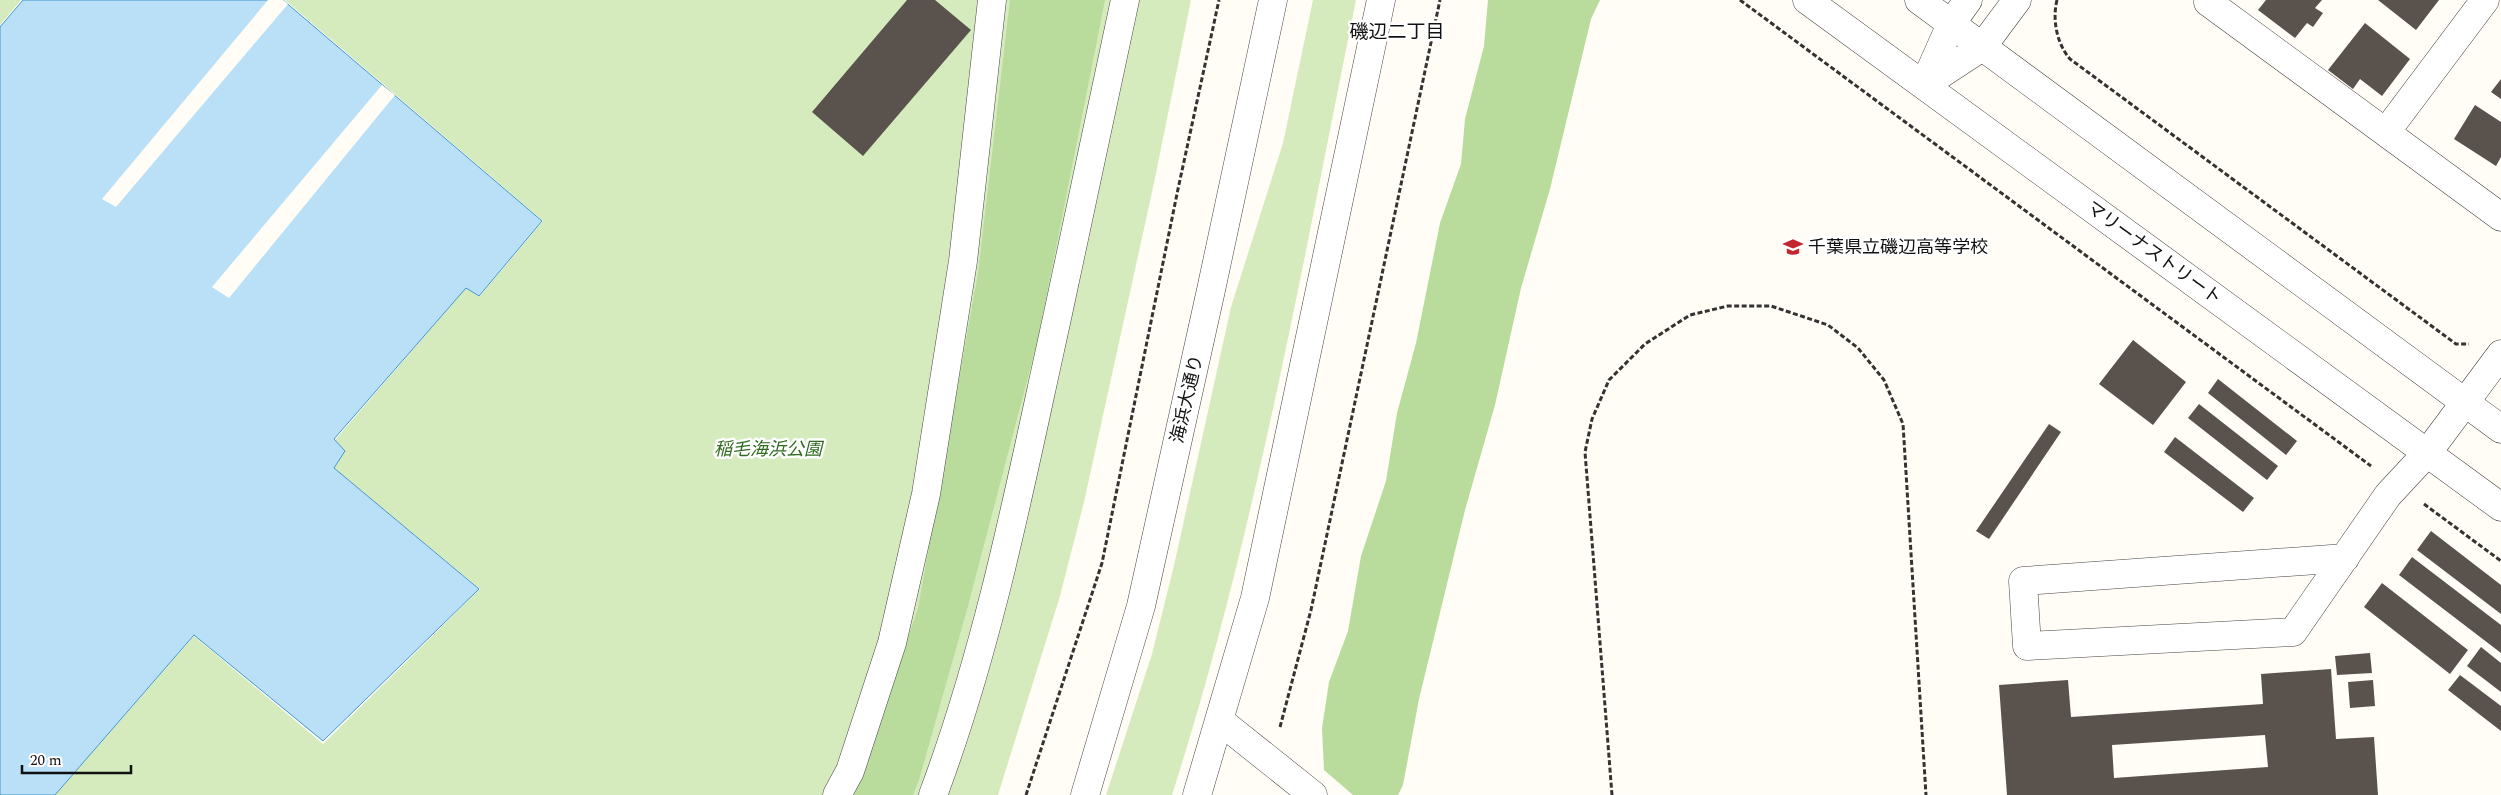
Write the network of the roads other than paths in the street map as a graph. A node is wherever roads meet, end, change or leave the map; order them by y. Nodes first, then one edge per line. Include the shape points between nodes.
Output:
1 (992, 0) edge
2 (1125, 0) edge
3 (1273, 0) edge
4 (1381, 0) edge
5 (1807, 0) edge
6 (1919, 0) edge
7 (1968, 0) edge
8 (2017, 0) edge
9 (2209, 0) edge
10 (2485, 0) edge
11 (1951, 24) junction
12 (1982, 47) junction
13 (1924, 85) junction
14 (2386, 132) junction
15 (2501, 217) edge
16 (2501, 354) edge
17 (2465, 402) junction
18 (2501, 429) edge
19 (2428, 452) junction
20 (2501, 507) edge
21 (2345, 558) junction
22 (1219, 720) junction
23 (837, 795) edge
24 (933, 795) edge
25 (1085, 795) edge
26 (1197, 795) edge
27 (1314, 795) edge

1 - 23 street via 963,261 926,494 892,642 850,771
2 - 24 street via 1003,565
3 - 25 street, 海浜大通り via 1141,606
4 - 22 street via 1255,598
5 - 13 street, マリーナストリート
6 - 11 street
7 - 11 street
8 - 12 street
9 - 14 street
10 - 14 street
11 - 12 street
11 - 13 street
12 - 13 street
12 - 17 street
13 - 19 street, マリーナストリート
14 - 15 street
16 - 17 street
17 - 18 street
17 - 19 street
19 - 20 street, マリーナストリート
19 - 21 street via 2388,495
21 - 21 street via 2293,632 2027,646 2024,581
22 - 26 street
22 - 27 street

